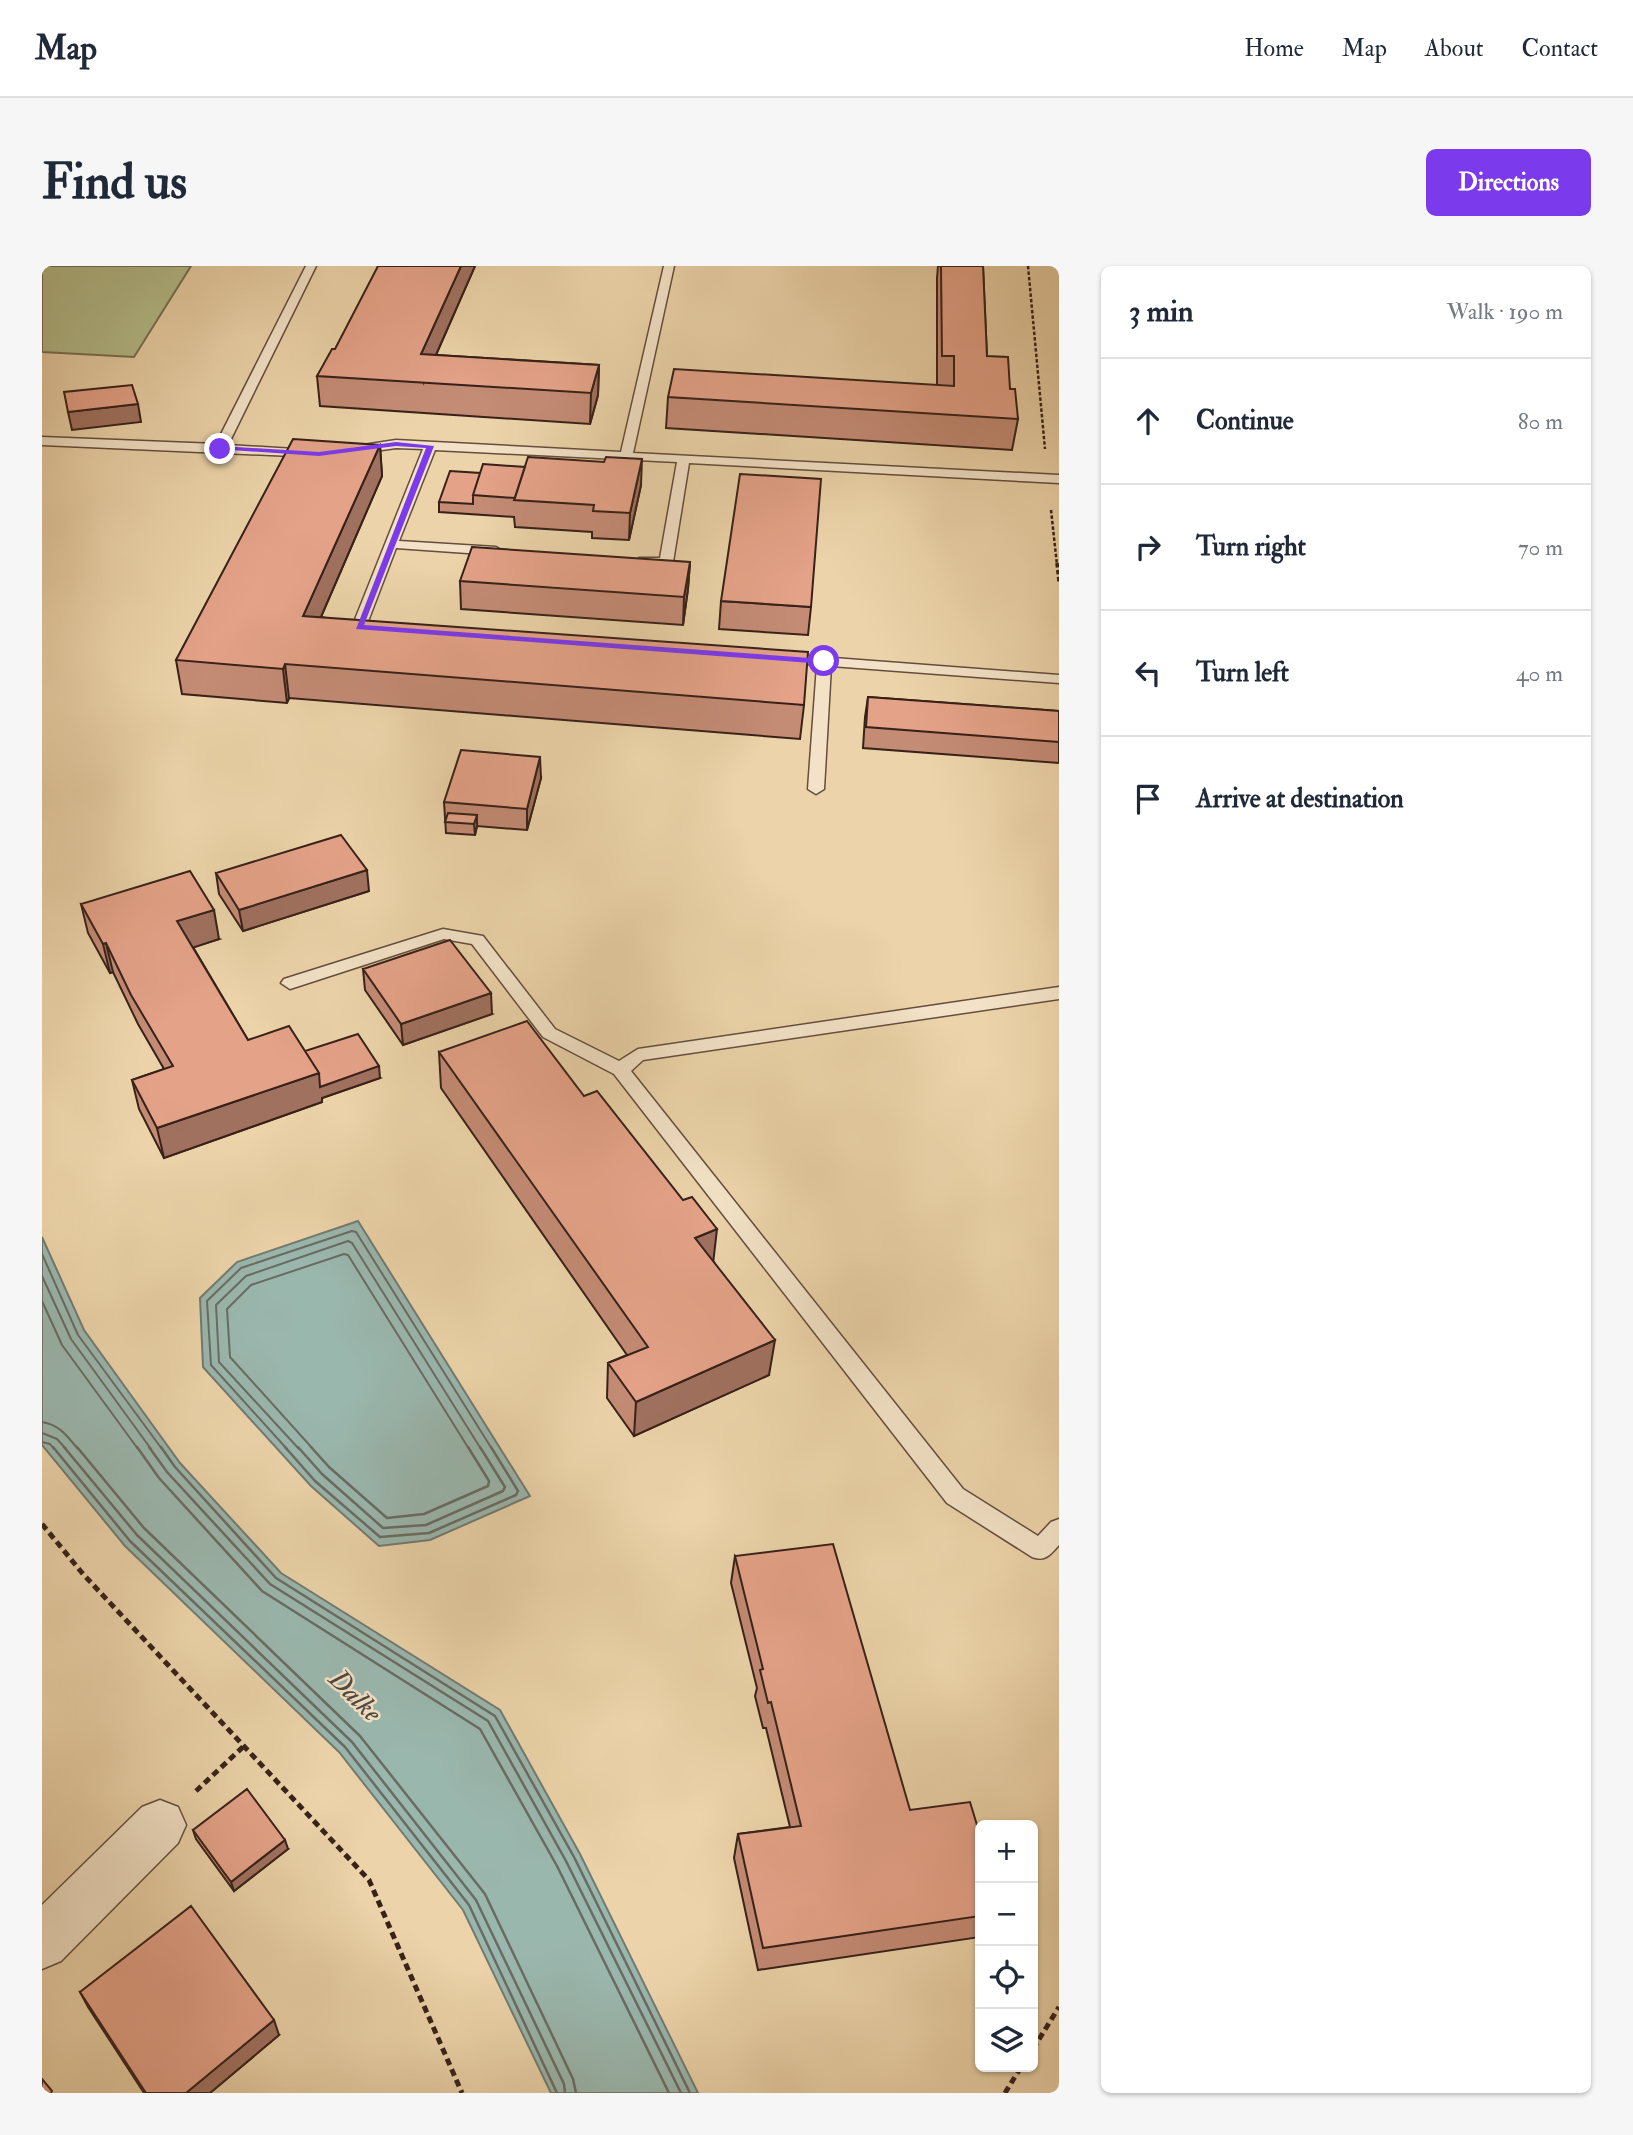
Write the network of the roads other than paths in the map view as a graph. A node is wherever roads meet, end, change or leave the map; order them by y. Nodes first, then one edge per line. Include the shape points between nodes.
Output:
1 (311, 266) edge
2 (669, 266) edge
3 (42, 441) edge
4 (430, 446) junction
5 (220, 449) junction
6 (345, 451) edge
7 (319, 454) edge
8 (626, 456) junction
9 (684, 459) junction
10 (1054, 479) edge
11 (392, 544) junction
12 (515, 552) edge
13 (625, 559) edge
14 (387, 629) edge
15 (769, 657) edge
16 (824, 661) junction
17 (1059, 679) edge
18 (816, 789) dead end
19 (290, 983) dead end
20 (1059, 993) edge
21 (620, 1070) junction
22 (1059, 1529) edge
23 (160, 1825) road end
24 (42, 1941) edge

1 - 5 lane
2 - 8 lane
3 - 5 lane
4 - 6 lane via 396,444
4 - 8 lane
4 - 11 lane
5 - 7 lane
8 - 9 lane
9 - 10 lane
9 - 13 lane via 666,562
11 - 12 lane
11 - 14 lane via 359,627
15 - 16 lane
16 - 17 lane
16 - 18 lane
19 - 21 lane via 443,934 477,940 549,1033
20 - 21 lane via 638,1055
21 - 22 lane via 955,1496 1040,1550
23 - 24 street

